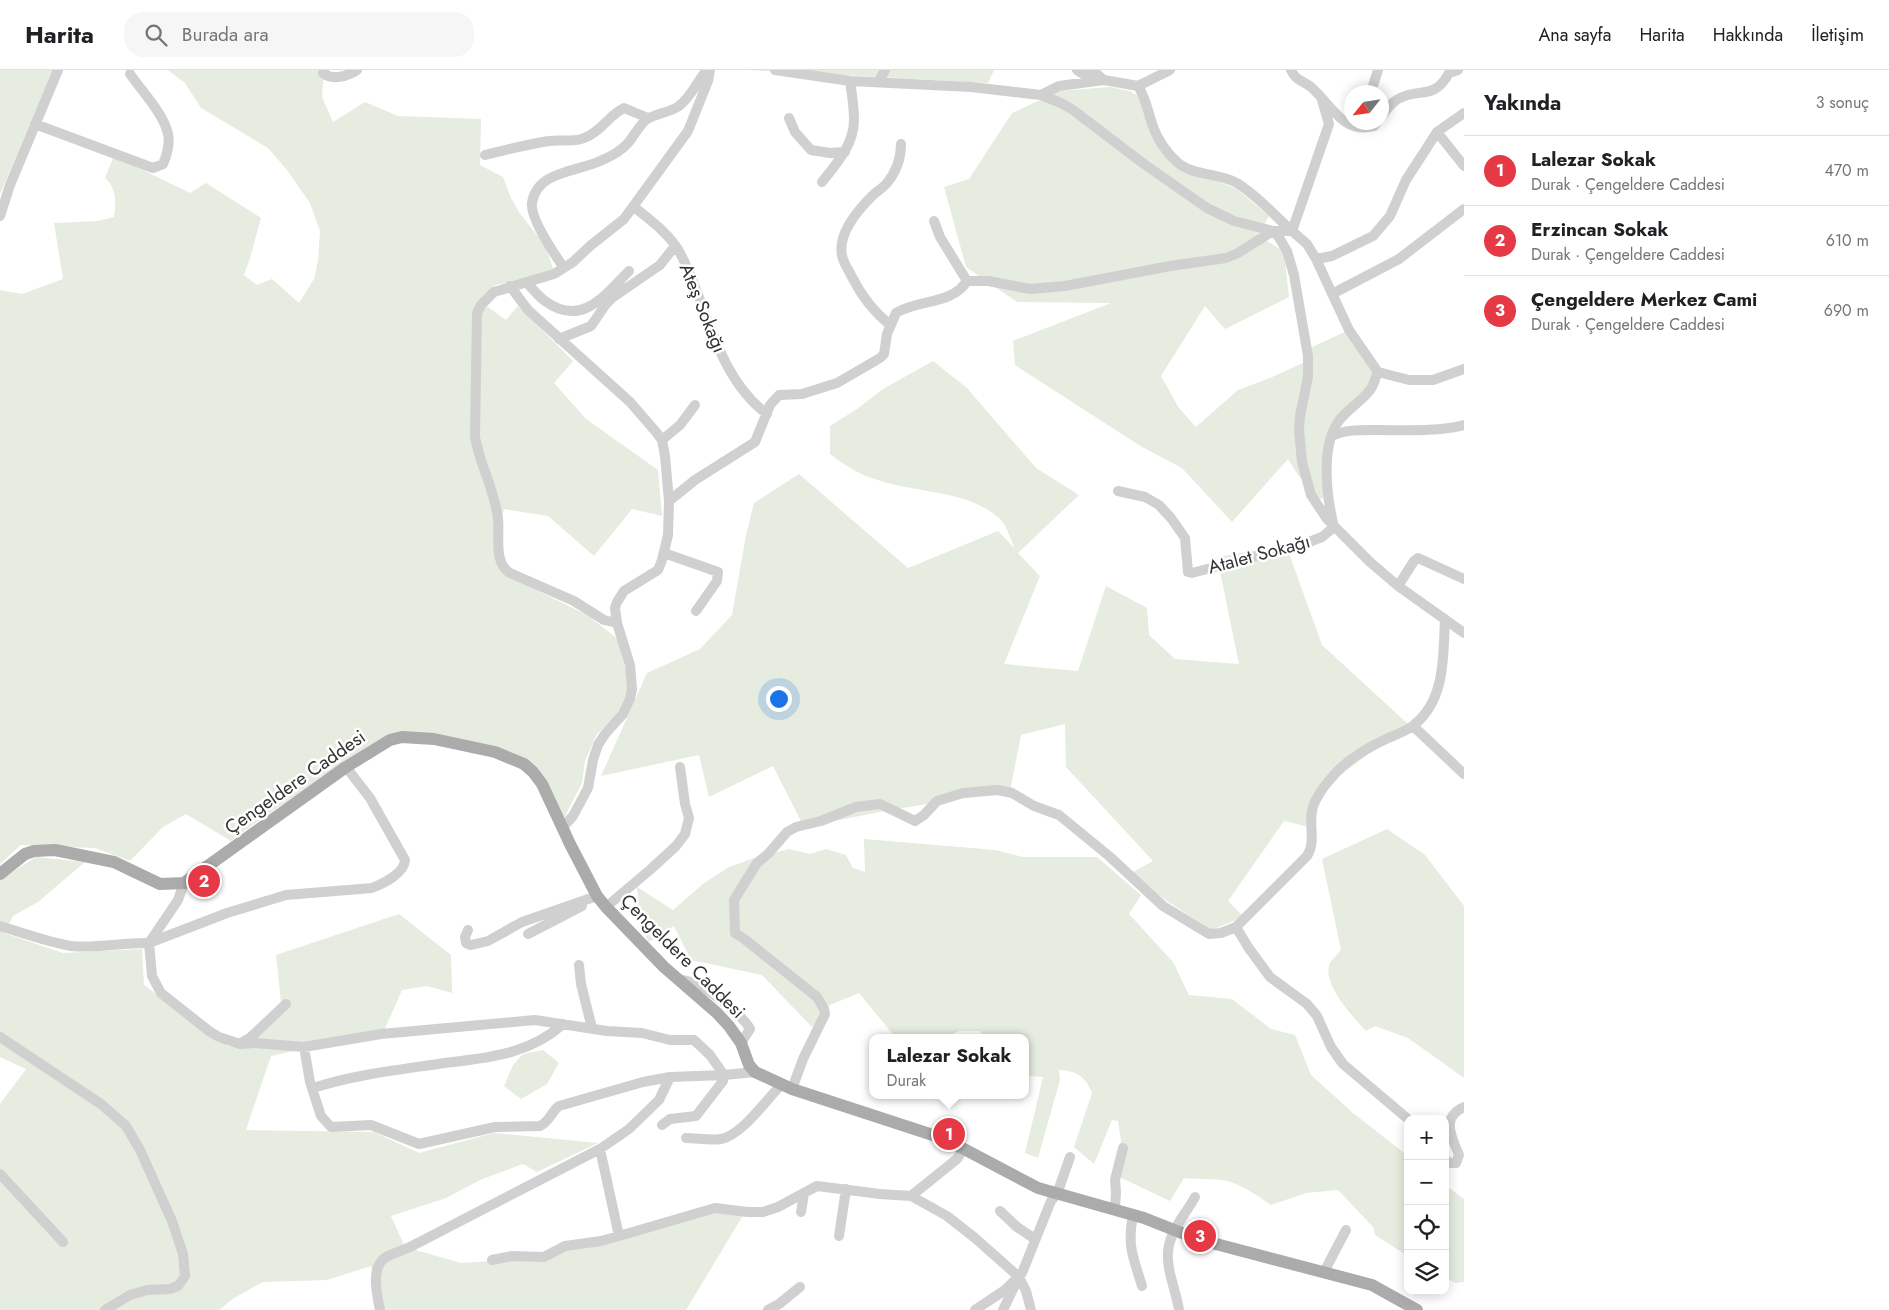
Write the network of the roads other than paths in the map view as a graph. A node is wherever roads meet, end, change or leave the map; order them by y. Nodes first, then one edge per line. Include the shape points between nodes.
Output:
1 (58, 70) edge
2 (324, 70) edge
3 (357, 70) edge
4 (709, 70) edge
5 (775, 70) edge
6 (885, 70) edge
7 (1077, 70) edge
8 (1092, 70) edge
9 (1170, 70) edge
10 (1291, 70) edge
11 (1378, 70) edge
12 (1459, 70) edge
13 (1464, 71) edge
14 (130, 74) dead end
15 (850, 80) junction
16 (878, 81) junction
17 (1099, 81) junction
18 (1373, 85) edge
19 (1138, 86) junction
20 (1041, 95) junction
21 (1322, 100) junction
22 (1389, 108) edge
23 (1464, 112) edge
24 (648, 118) junction
25 (789, 118) dead end
26 (1344, 121) edge
27 (35, 124) junction
28 (1437, 132) junction
29 (901, 144) dead end
30 (845, 152) junction
31 (485, 155) dead end
32 (1464, 166) edge
33 (822, 182) dead end
34 (634, 207) junction
35 (1464, 209) edge
36 (0, 216) edge
37 (934, 221) dead end
38 (1274, 231) junction
39 (1292, 231) junction
40 (675, 246) junction
41 (1316, 259) junction
42 (564, 268) junction
43 (629, 271) dead end
44 (967, 281) junction
45 (526, 282) junction
46 (510, 286) junction
47 (1332, 294) junction
48 (890, 325) junction
49 (559, 339) junction
50 (1464, 369) edge
51 (1378, 372) junction
52 (695, 405) dead end
53 (767, 414) junction
54 (1464, 425) edge
55 (1332, 436) junction
56 (662, 440) junction
57 (1118, 491) dead end
58 (669, 501) junction
59 (1334, 527) junction
60 (664, 553) junction
61 (1464, 579) edge
62 (1398, 586) junction
63 (696, 611) dead end
64 (1445, 619) junction
65 (617, 623) junction
66 (1464, 633) edge
67 (1413, 726) junction
68 (346, 767) junction
69 (680, 767) dead end
70 (1464, 774) edge
71 (562, 828) junction
72 (0, 874) edge
73 (184, 883) junction
74 (598, 896) junction
75 (606, 907) junction
76 (0, 926) edge
77 (1236, 927) junction
78 (468, 930) dead end
79 (528, 934) dead end
80 (149, 943) junction
81 (579, 966) dead end
82 (286, 1004) dead end
83 (564, 1024) junction
84 (592, 1028) junction
85 (0, 1037) edge
86 (240, 1044) junction
87 (304, 1047) junction
88 (755, 1072) junction
89 (724, 1075) junction
90 (670, 1078) junction
91 (786, 1087) junction
92 (313, 1088) junction
93 (1464, 1107) edge
94 (1404, 1116) edge
95 (662, 1125) dead end
96 (686, 1138) dead end
97 (964, 1148) junction
98 (1123, 1148) dead end
99 (600, 1149) junction
100 (1070, 1158) dead end
101 (1446, 1160) edge
102 (1460, 1166) edge
103 (0, 1174) edge
104 (846, 1189) junction
105 (804, 1194) junction
106 (1057, 1194) junction
107 (911, 1196) junction
108 (1195, 1197) dead end
109 (1115, 1209) junction
110 (801, 1212) dead end
111 (1000, 1212) dead end
112 (1133, 1214) junction
113 (1175, 1230) junction
114 (1346, 1230) dead end
115 (619, 1236) junction
116 (839, 1236) dead end
117 (1035, 1240) junction
118 (64, 1242) dead end
119 (492, 1260) dead end
120 (1324, 1272) junction
121 (1019, 1278) junction
122 (1142, 1286) dead end
123 (800, 1288) dead end
124 (105, 1310) edge
125 (380, 1310) edge
126 (768, 1310) edge
127 (975, 1310) edge
128 (1003, 1310) edge
129 (1031, 1310) edge
130 (1179, 1310) edge
131 (1416, 1310) edge

1 - 27 street
2 - 3 street via 327,77
4 - 24 street via 680,106
4 - 34 street via 708,81 688,131
5 - 15 street
6 - 16 street
7 - 17 street
8 - 17 street
9 - 19 street
10 - 21 street via 1294,77
11 - 18 street
12 - 13 street
12 - 22 street via 1449,73 1437,88 1408,94 1396,99
14 - 27 street via 156,110 169,135 163,164 153,168
15 - 16 street
15 - 30 street via 854,122
16 - 20 street
17 - 19 street
17 - 20 street via 1059,86
19 - 39 street via 1145,97 1154,130 1177,162 1194,171 1236,183 1268,207
20 - 38 street via 1073,110 1206,208 1234,221
21 - 26 street
21 - 39 street via 1329,124
23 - 28 street
24 - 31 street via 624,108 592,135 582,139 551,140
24 - 42 street via 627,145 613,155 552,177 537,188 532,202 533,212
25 - 30 street via 795,132 810,150
27 - 36 street
28 - 32 street
28 - 41 street via 1406,180 1390,216 1373,236 1332,256
29 - 48 street via 901,157 887,183 857,213 843,240 842,258 858,289
30 - 33 street
34 - 40 street, Ateş Sokağı
34 - 42 street
35 - 47 street via 1406,255
37 - 44 street
38 - 39 street
38 - 44 street via 1226,258 1065,286 1030,289 988,281
38 - 59 street via 1284,244 1292,268 1308,356 1308,377 1299,430 1304,475 1317,506
39 - 41 street via 1307,244
40 - 49 street via 660,265 612,298 592,326
40 - 53 street, Ateş Sokağı via 724,360 752,401
41 - 47 street
42 - 45 street
43 - 45 street via 596,304 574,311 562,310 544,301
44 - 48 street via 957,292 943,299 928,300 896,313
45 - 46 street
46 - 49 street via 528,310
46 - 65 street via 486,297 477,313 475,437 496,502 500,561 510,573 574,601 604,620
47 - 51 street via 1349,330
48 - 53 street via 884,354 880,358 837,383 802,394 778,395
49 - 56 street via 630,402
50 - 51 street via 1433,380 1409,380
51 - 55 street, Atalet Sokağı via 1371,389 1338,422
52 - 56 street via 680,425
53 - 58 street via 754,442
54 - 55 street via 1433,430 1356,430
55 - 59 street, Atalet Sokağı via 1327,484
56 - 58 street
57 - 59 street, Atalet Sokağı via 1145,497 1159,505 1171,518 1185,538 1188,572 1192,573 1308,542 1322,537
58 - 60 street
59 - 62 street
60 - 63 street via 718,572 718,580
60 - 65 street via 658,570 635,582 620,595 615,608
61 - 62 street via 1418,558
62 - 64 street
64 - 66 street
64 - 67 street via 1439,688 1434,701
65 - 71 street via 630,665 630,698 623,714 598,745 588,788 573,816
67 - 70 street
67 - 77 street via 1372,746 1334,774 1313,807 1312,842 1307,856
68 - 71 main road, Çengeldere Caddesi via 390,740 402,737 434,739 495,752 524,764 533,772
68 - 73 main road, Çengeldere Caddesi
68 - 80 street via 370,798 405,860 398,873 372,888 286,895 227,913
69 - 75 street via 689,818 685,834 664,857
71 - 74 main road, Çengeldere Caddesi
72 - 73 main road via 25,854 56,850 114,862 160,884
73 - 80 street via 178,900
74 - 75 main road, Çengeldere Caddesi
74 - 78 street via 522,922 478,944 466,942
74 - 79 street
75 - 88 main road, Çengeldere Caddesi via 729,1026
76 - 80 street via 71,946
77 - 91 street via 1209,934 1163,906 1059,815 1012,793 998,790 963,793 937,801 915,820 880,804 856,807 796,827 757,863 734,900 735,933 817,998 824,1009 825,1014
77 - 94 street via 1270,977 1307,1004 1317,1016 1343,1064
80 - 86 street via 152,976 162,993 209,1031
81 - 84 street
82 - 86 street
83 - 84 street
83 - 87 street via 535,1020 380,1034
83 - 92 street via 550,1036 498,1057 386,1072
84 - 89 street via 642,1033 670,1040 694,1040
85 - 124 street via 101,1104 126,1126 172,1221 183,1254 185,1276 178,1286 130,1295
86 - 87 street
87 - 92 street
88 - 89 street
88 - 91 main road
89 - 90 street
89 - 95 street via 723,1081 696,1116 670,1119
90 - 92 street via 559,1106 540,1126 495,1127 419,1144 371,1126 331,1127 321,1116
90 - 99 street via 659,1100 629,1129
91 - 96 street via 741,1129 723,1139
91 - 97 main road
93 - 102 street via 1455,1112 1450,1132
97 - 106 main road via 1025,1181
97 - 107 street via 957,1159
98 - 109 street via 1115,1180
99 - 115 street
99 - 125 street via 384,1258 376,1276
100 - 106 street
101 - 102 street
103 - 118 street
104 - 105 street via 817,1186
104 - 107 street
104 - 116 street
105 - 110 street
105 - 115 street via 763,1212 715,1208
106 - 109 main road
106 - 117 street
107 - 121 street via 947,1216
108 - 113 street
109 - 112 main road
111 - 117 street
112 - 113 main road
112 - 122 street via 1130,1249
113 - 120 main road via 1197,1239
113 - 130 street via 1169,1245 1168,1264
114 - 120 street
115 - 119 street via 565,1246 544,1257 512,1256
117 - 121 street
120 - 131 main road via 1372,1285
121 - 127 street
121 - 128 street
121 - 129 street
123 - 126 street

